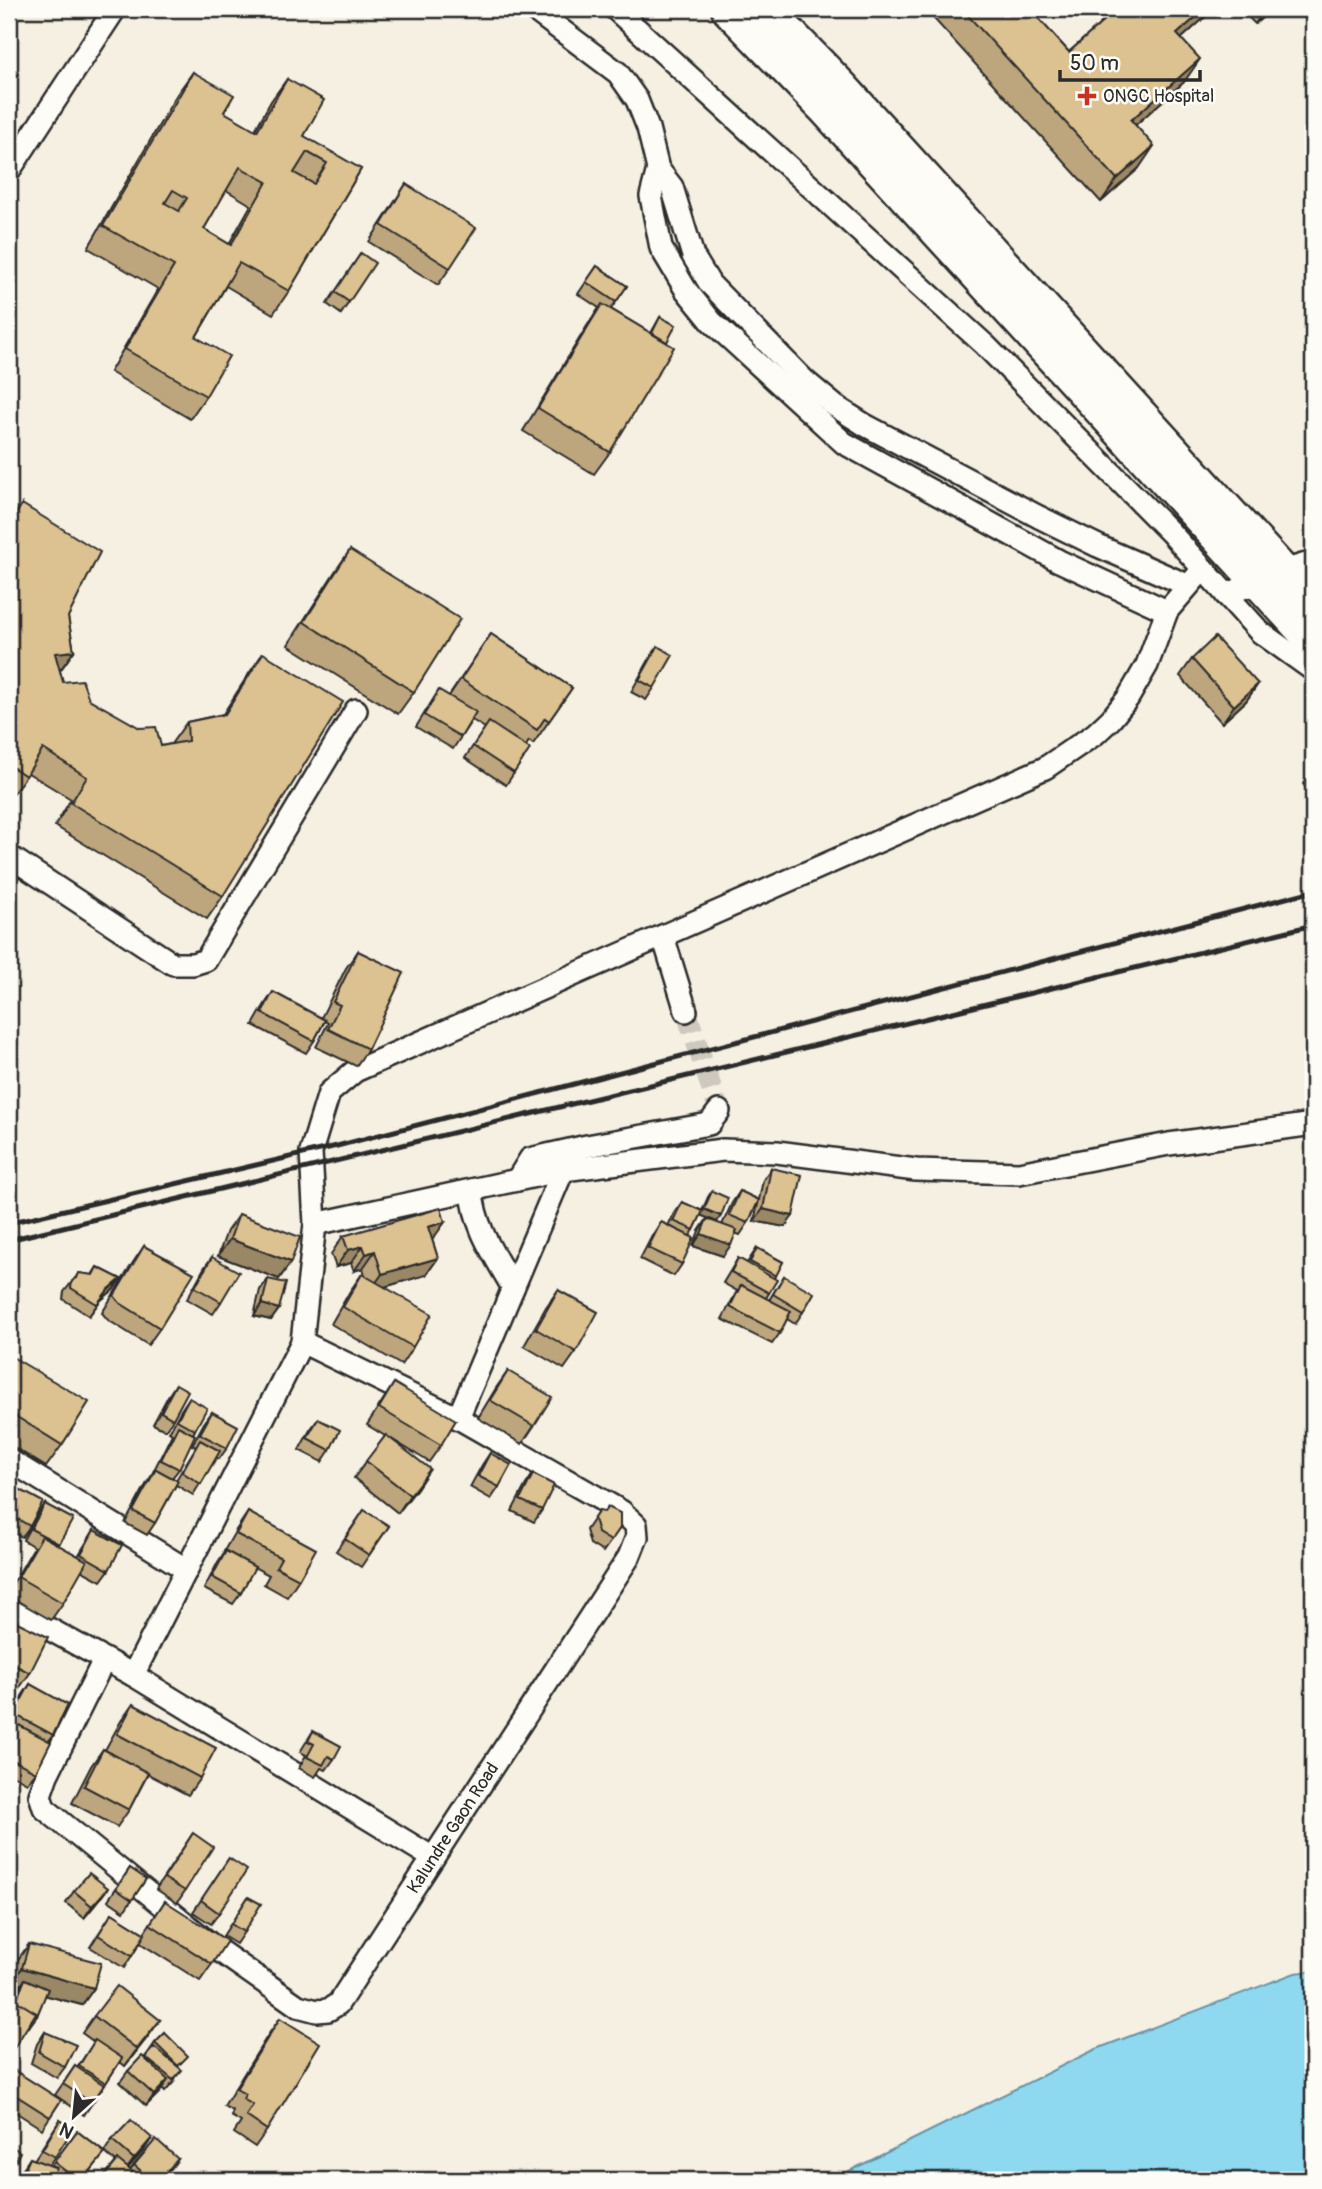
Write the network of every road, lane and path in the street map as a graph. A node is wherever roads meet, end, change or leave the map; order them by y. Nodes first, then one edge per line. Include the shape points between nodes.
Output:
1 (115, 9) edge
2 (533, 9) edge
3 (615, 9) edge
4 (728, 9) edge
5 (766, 9) edge
6 (657, 169) junction
7 (9, 171) edge
8 (1163, 478) junction
9 (1139, 501) junction
10 (1313, 562) edge
11 (1203, 569) junction
12 (1270, 576) junction
13 (1187, 585) junction
14 (1226, 595) junction
15 (1313, 604) edge
16 (1167, 611) junction
17 (1313, 642) edge
18 (1313, 670) edge
19 (356, 710) dead end
20 (9, 856) edge
21 (663, 936) junction
22 (686, 1011) tunnel mouth
23 (719, 1111) dead end
24 (1313, 1124) edge
25 (563, 1170) junction
26 (517, 1180) junction
27 (472, 1190) junction
28 (315, 1224) junction
29 (513, 1288) junction
30 (302, 1342) junction
31 (458, 1418) junction
32 (9, 1460) edge
33 (187, 1570) junction
34 (9, 1607) edge
35 (104, 1660) junction
36 (133, 1675) junction
37 (433, 1858) junction

1 - 7 street
2 - 6 street via 618,72 637,100
3 - 9 street via 985,345
4 - 8 highway
5 - 12 highway via 843,88
6 - 13 street via 672,187 693,256 710,284 835,406 1039,517
6 - 16 street via 651,196 661,248 686,290 712,322 844,443 1059,561
8 - 9 street
8 - 12 highway
9 - 11 street
10 - 12 street
11 - 13 street
11 - 14 street
12 - 14 street
12 - 15 highway
12 - 17 highway
13 - 16 street
14 - 18 street via 1260,632
16 - 21 street via 1147,665 1128,698 1095,734 1045,768
19 - 20 street via 206,960 173,964
21 - 22 street
21 - 28 street via 355,1071 329,1093 311,1152
23 - 26 street via 709,1125 530,1159
24 - 25 street via 1169,1144 1019,1173 916,1170 777,1152 723,1150
25 - 26 street
25 - 29 street
26 - 27 street
27 - 28 street
27 - 29 street via 479,1228
28 - 30 street
29 - 31 street
30 - 31 street, Kalundre Gaon Road
30 - 33 street
31 - 37 street, Kalundre Gaon Road via 621,1511 636,1525 637,1537 629,1557
32 - 33 street
33 - 36 street
34 - 35 street
35 - 36 street
35 - 37 street, Kalundre Gaon Road via 47,1775 40,1795 44,1808 214,1947 298,2006 317,2011 338,2004
36 - 37 street

